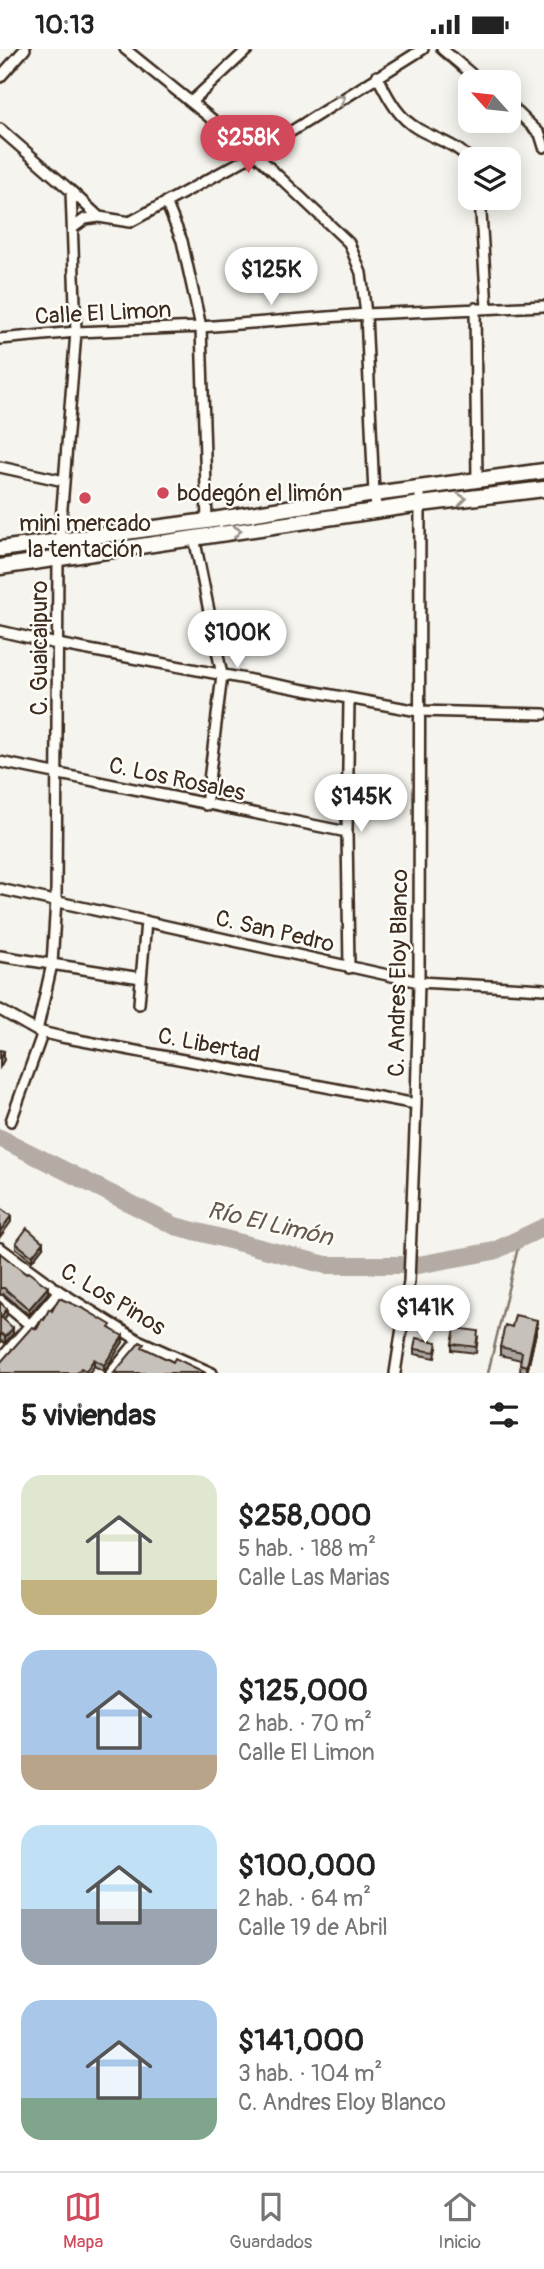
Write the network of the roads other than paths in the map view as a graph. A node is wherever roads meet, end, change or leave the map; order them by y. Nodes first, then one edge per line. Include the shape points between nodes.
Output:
1 (25, 49) edge
2 (125, 49) edge
3 (248, 49) edge
4 (423, 49) edge
5 (442, 49) edge
6 (467, 70) edge
7 (377, 76) junction
8 (0, 77) edge
9 (191, 102) junction
10 (522, 117) edge
11 (0, 129) edge
12 (544, 147) edge
13 (458, 148) edge
14 (255, 154) junction
15 (71, 191) junction
16 (166, 202) junction
17 (481, 210) edge
18 (99, 217) junction
19 (74, 227) junction
20 (544, 306) edge
21 (475, 308) junction
22 (486, 308) junction
23 (366, 314) junction
24 (201, 327) junction
25 (76, 332) junction
26 (0, 339) edge
27 (0, 467) edge
28 (544, 471) edge
29 (477, 480) junction
30 (64, 481) junction
31 (420, 488) junction
32 (544, 489) edge
33 (374, 494) junction
34 (421, 504) junction
35 (377, 511) junction
36 (207, 521) junction
37 (194, 537) junction
38 (59, 540) junction
39 (0, 549) edge
40 (58, 558) junction
41 (0, 567) edge
42 (0, 631) edge
43 (57, 644) junction
44 (222, 675) junction
45 (349, 700) junction
46 (418, 711) junction
47 (544, 714) edge
48 (0, 762) edge
49 (58, 774) junction
50 (206, 805) junction
51 (346, 832) junction
52 (0, 889) edge
53 (56, 900) junction
54 (146, 921) junction
55 (0, 956) edge
56 (52, 964) junction
57 (349, 968) junction
58 (141, 978) junction
59 (419, 982) junction
60 (544, 989) edge
61 (139, 1004) dead end
62 (0, 1010) edge
63 (40, 1032) junction
64 (416, 1104) junction
65 (11, 1121) dead end
66 (0, 1248) edge
67 (59, 1291) junction
68 (0, 1300) edge
69 (30, 1325) junction
70 (138, 1340) junction
71 (0, 1360) edge
72 (111, 1373) edge
73 (212, 1373) edge
74 (395, 1373) edge

1 - 8 street
2 - 9 street
3 - 9 street
4 - 7 street
5 - 6 street
7 - 13 street via 397,113
14 -> 7 street
9 - 14 street
10 - 12 street via 540,134
11 - 15 street
14 - 16 street
14 - 23 street via 349,243 361,273
15 - 18 street
15 - 19 street, C. Guaicaipuro
16 - 18 street via 130,222
16 - 24 street via 182,240
17 - 22 street
18 - 19 street
19 - 25 street, C. Guaicaipuro
20 - 22 street, Calle El Limon
21 - 22 street, Calle El Limon
21 - 23 street, Calle El Limon
21 - 29 street
23 - 24 street, Calle El Limon
23 - 33 street
24 - 25 street, Calle El Limon
24 - 36 street
25 - 26 street, Calle El Limon
25 - 30 street, C. Guaicaipuro
27 - 30 street
28 - 29 main road
29 - 31 main road
30 - 38 street, C. Guaicaipuro
31 - 33 main road
31 - 34 street, C. Andres Eloy Blanco
34 -> 32 main road
33 - 35 street
33 - 36 main road
34 - 35 main road
34 - 46 street, C. Andres Eloy Blanco
37 -> 35 main road
36 - 38 main road
37 - 40 main road
37 - 44 street
38 - 39 main road
38 - 40 street, C. Guaicaipuro
40 - 41 main road
40 - 43 street, C. Guaicaipuro
42 - 43 street
43 - 44 street
43 - 49 street, C. Guaicaipuro
44 - 45 street
44 - 50 street
45 - 46 street
45 - 51 street
46 - 47 street
46 - 59 street, C. Andres Eloy Blanco
48 - 49 street, C. Los Rosales
49 - 50 street, C. Los Rosales
49 - 53 street, C. Guaicaipuro
50 - 51 street, C. Los Rosales
51 - 57 street
52 - 53 street, C. San Pedro
53 - 54 street, C. San Pedro
53 - 56 street, C. Guaicaipuro
54 - 57 street, C. San Pedro
54 - 58 street
55 - 56 street
56 - 58 street
56 - 63 street, C. Guaicaipuro
57 - 59 street, C. San Pedro
58 - 61 street
59 - 60 street, C. San Pedro
59 - 64 street, C. Andres Eloy Blanco
62 - 63 street, C. Libertad
63 - 64 street, C. Libertad
63 - 65 street, C. Guaicaipuro
64 - 74 street, C. Andres Eloy Blanco via 409,1282
66 - 67 street, C. Los Pinos
67 - 69 street
67 - 70 street, C. Los Pinos
68 - 69 street
69 - 71 street
70 - 72 street
70 - 73 street, C. Los Pinos

